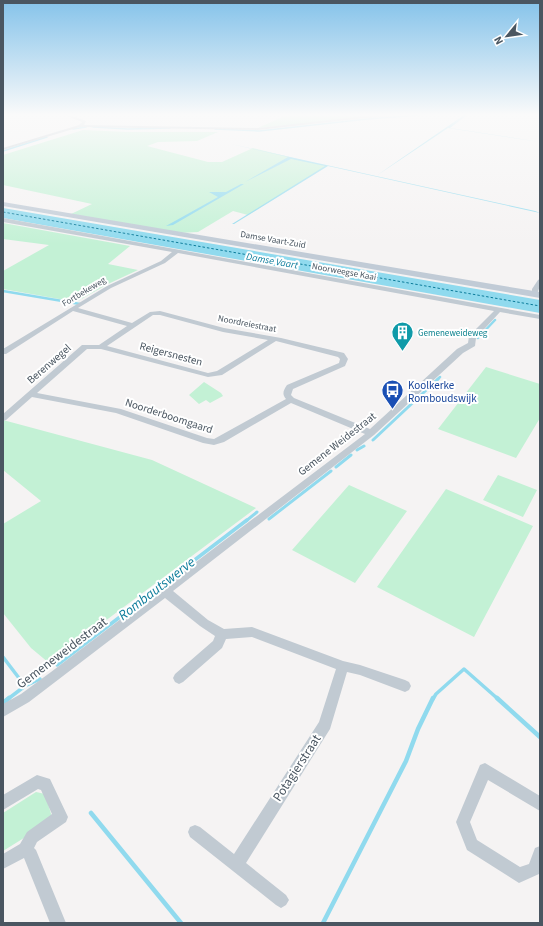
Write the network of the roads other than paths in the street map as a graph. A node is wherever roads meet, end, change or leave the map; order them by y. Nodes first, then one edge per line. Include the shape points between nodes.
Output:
1 (3, 204) edge
2 (3, 220) edge
3 (177, 251) junction
4 (540, 281) edge
5 (537, 295) edge
6 (72, 309) junction
7 (499, 309) junction
8 (540, 317) edge
9 (133, 324) junction
10 (275, 339) junction
11 (101, 347) junction
12 (3, 352) edge
13 (31, 394) junction
14 (291, 400) junction
15 (4, 418) edge
16 (371, 433) junction
17 (211, 556) joint
18 (166, 592) junction
19 (222, 634) junction
20 (343, 666) junction
21 (179, 678) dead end
22 (405, 686) dead end
23 (3, 711) edge
24 (3, 803) edge
25 (540, 804) edge
26 (195, 832) dead end
27 (25, 849) junction
28 (540, 853) edge
29 (3, 862) edge
30 (237, 863) junction
31 (281, 900) dead end
32 (58, 923) edge

1 - 5 street, Damse Vaart-Zuid
2 - 3 street, Noorweegse Kaai
3 - 6 street, Fortbekeweg via 163,262 109,287
3 - 7 street, Noorweegse Kaai
4 - 5 street via 535,289
6 - 9 street
6 - 12 street, Fortbekeweg
7 - 8 street, Noorweegse Kaai
7 - 16 street, Gemene Weidestraat via 472,338 472,344 460,350
9 - 10 street, Noordreiestraat via 152,313 160,313 223,330
9 - 11 street, Berenwegel
10 - 11 street, Reigersnesten via 219,373 208,375
10 - 14 street, Noordreiestraat via 341,356 344,359 342,364 290,387 287,395
11 - 13 street, Berenwegel via 85,347
13 - 14 street, Noorderboomgaard via 118,411 214,442 222,440
13 - 15 street, Berenwegel
14 - 16 street
16 - 17 street, Gemene Weidestraat
17 - 18 street, Gemeneweidestraat
18 - 19 street
18 - 23 street, Gemeneweidestraat via 25,698
19 - 20 street via 252,632
19 - 21 street via 218,644
20 - 22 street
20 - 30 street, Potagierstraat via 325,725
24 - 27 street via 37,782 45,784 62,817 32,837
25 - 28 street via 485,770 463,822 472,845 519,875 534,869
26 - 30 street
27 - 29 street
27 - 32 street via 31,855
30 - 31 street

